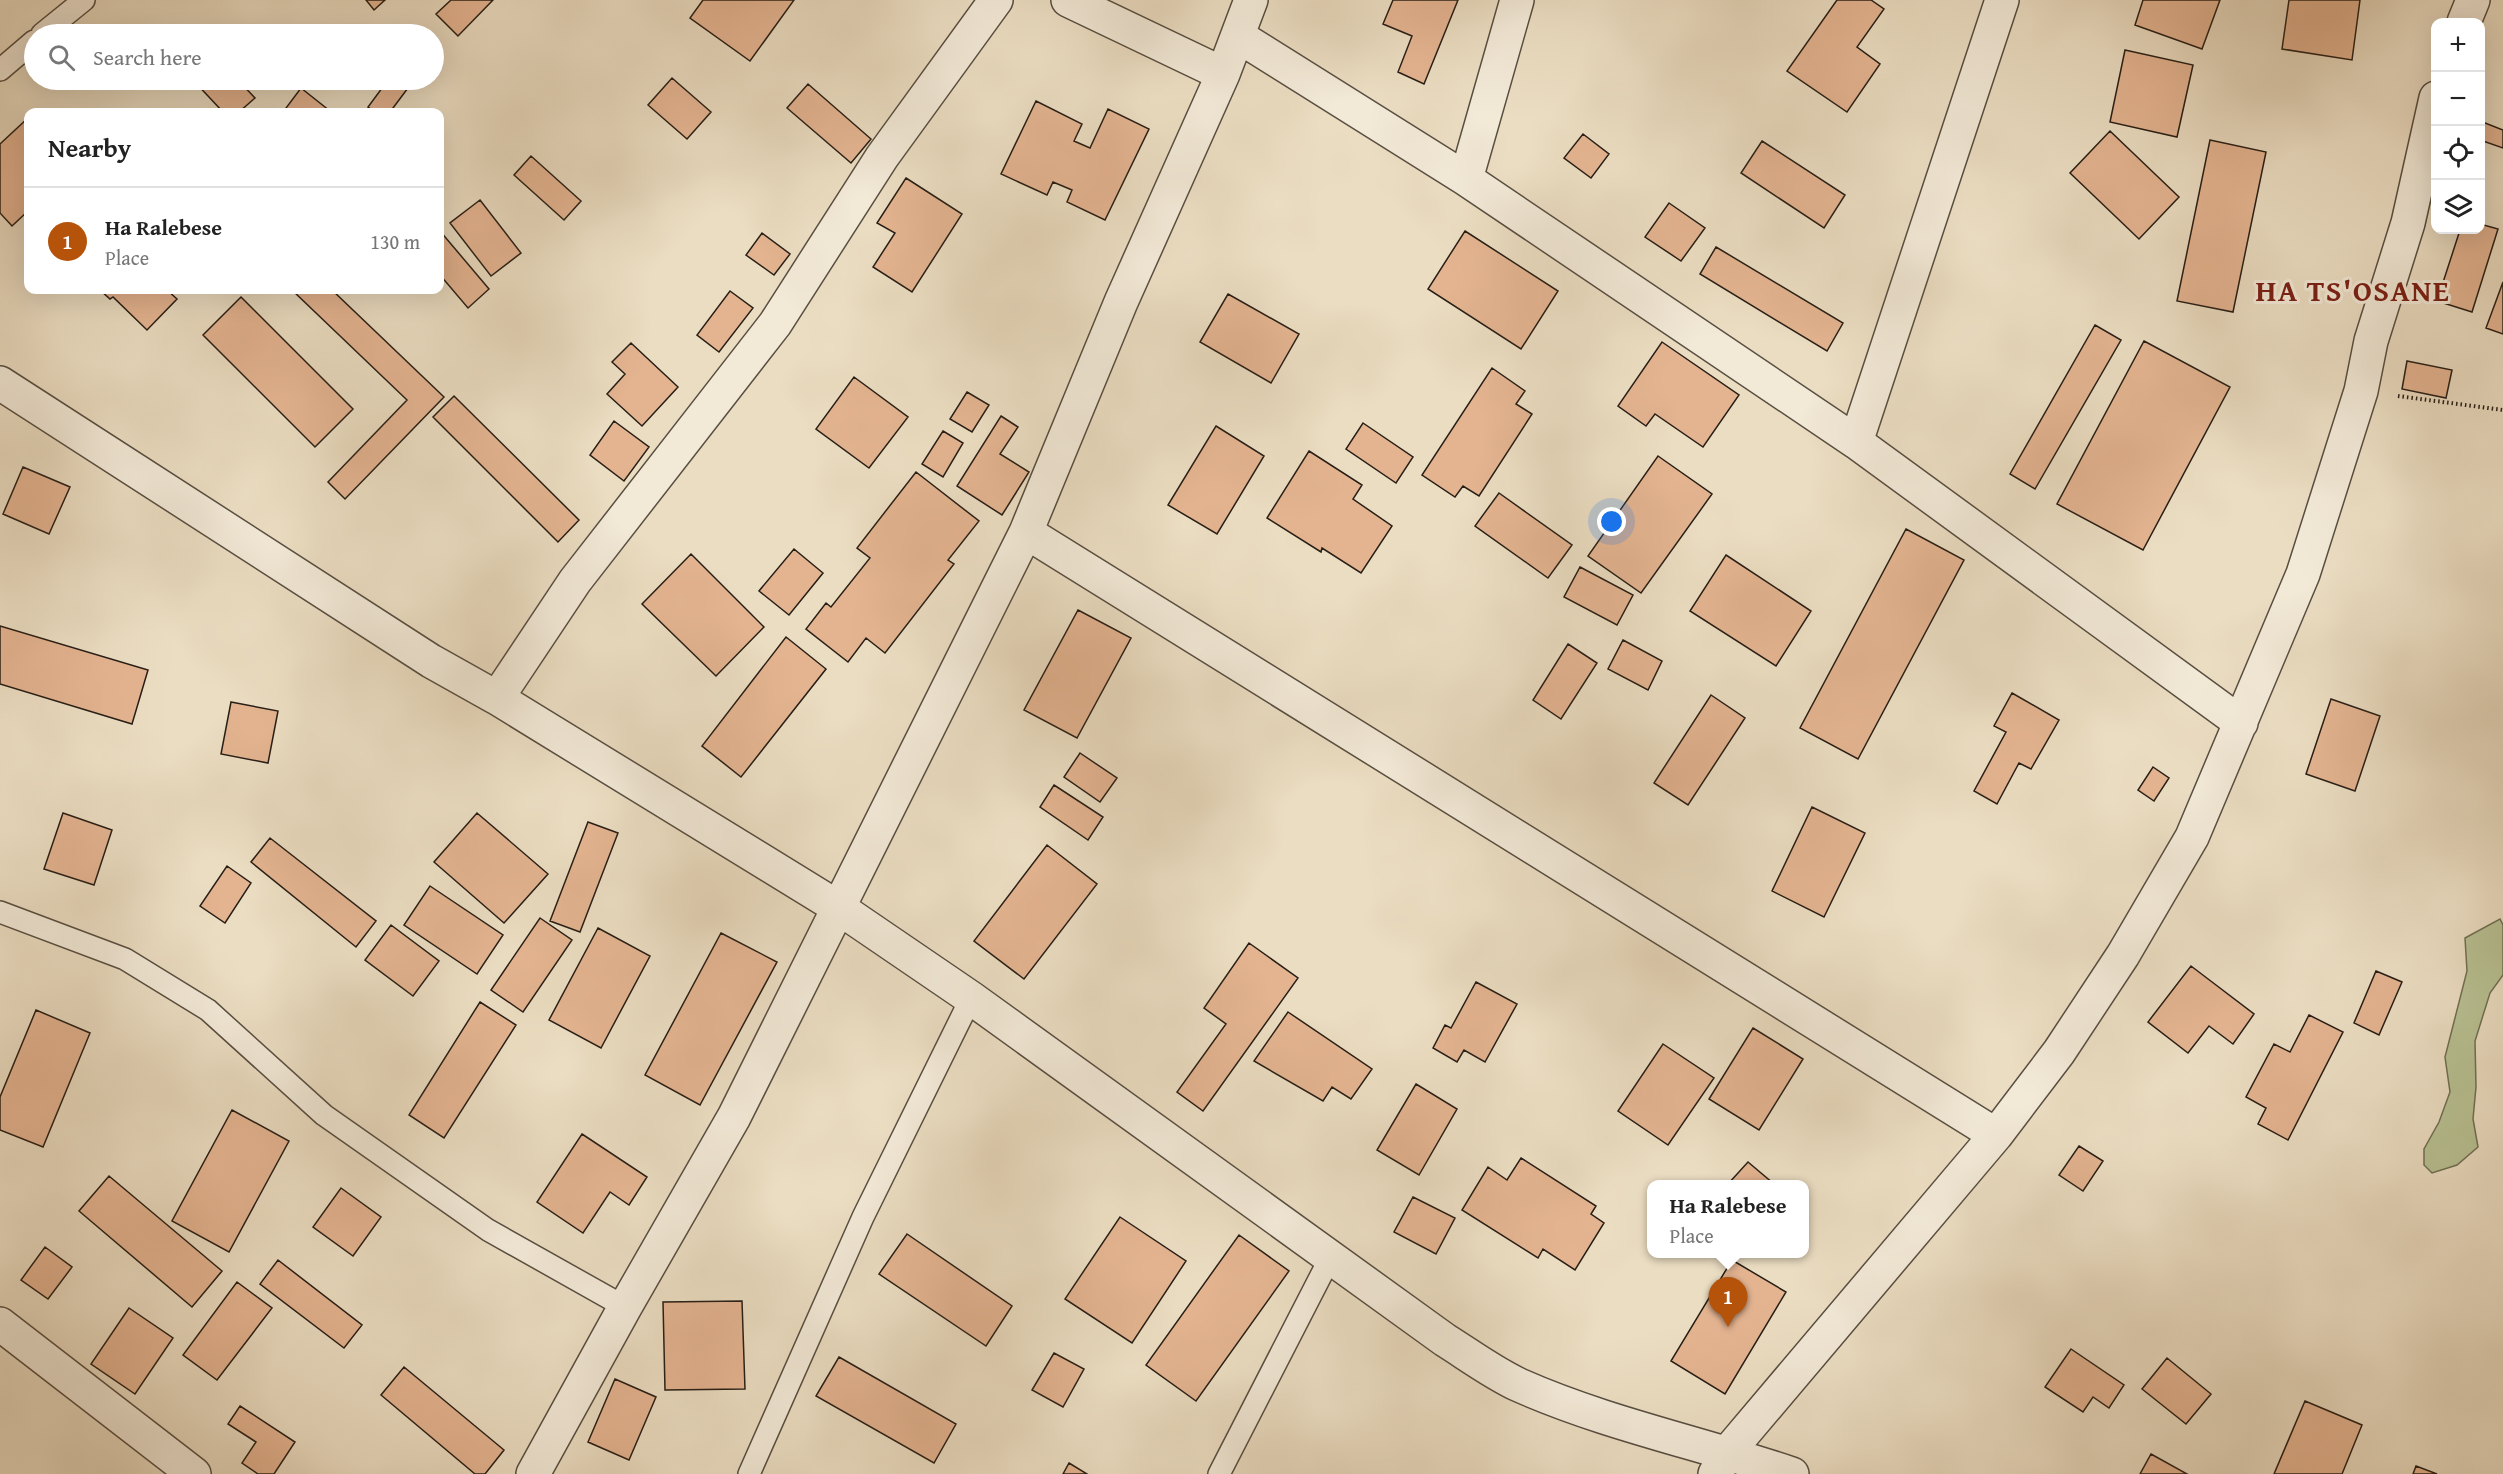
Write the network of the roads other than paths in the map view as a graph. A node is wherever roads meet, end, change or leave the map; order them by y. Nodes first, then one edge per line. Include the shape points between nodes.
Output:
1 (84, 0) edge
2 (996, 0) edge
3 (1068, 0) edge
4 (1251, 0) edge
5 (1517, 0) edge
6 (2002, 0) edge
7 (2472, 0) edge
8 (2465, 18) edge
9 (54, 24) edge
10 (1238, 36) junction
11 (24, 50) edge
12 (0, 70) edge
13 (1223, 74) junction
14 (2431, 120) edge
15 (1466, 179) junction
16 (0, 383) edge
17 (1856, 442) junction
18 (1026, 532) junction
19 (497, 698) junction
20 (2241, 723) junction
21 (839, 908) junction
22 (0, 912) edge
23 (971, 998) junction
24 (1996, 1135) junction
25 (1330, 1258) junction
26 (625, 1307) junction
27 (0, 1324) edge
28 (1721, 1463) edge
29 (194, 1474) edge
30 (533, 1474) edge
31 (749, 1474) edge
32 (1219, 1474) edge
33 (1792, 1474) edge

1 - 9 lane
2 - 19 street via 882,158 775,324 574,581
3 - 13 street
4 - 10 street
5 - 15 street
6 - 17 street
7 - 8 street
10 - 13 street
10 - 15 street
11 - 12 lane
13 - 18 street via 1121,302
14 - 20 street via 2408,224 2371,341 2361,391 2303,574
15 - 17 street
16 - 19 street via 431,661
17 - 20 street
18 - 21 street
18 - 24 street
19 - 21 street
20 - 24 street via 2192,837 2123,955 2059,1052
21 - 23 street
21 - 26 street via 734,1117
22 - 26 lane via 125,959 208,1010 324,1115 488,1230
23 - 25 street
23 - 31 lane via 863,1217
24 - 28 street
25 - 28 street via 1445,1340 1518,1384
25 - 32 lane
26 - 30 street
27 - 29 street
28 - 33 street

